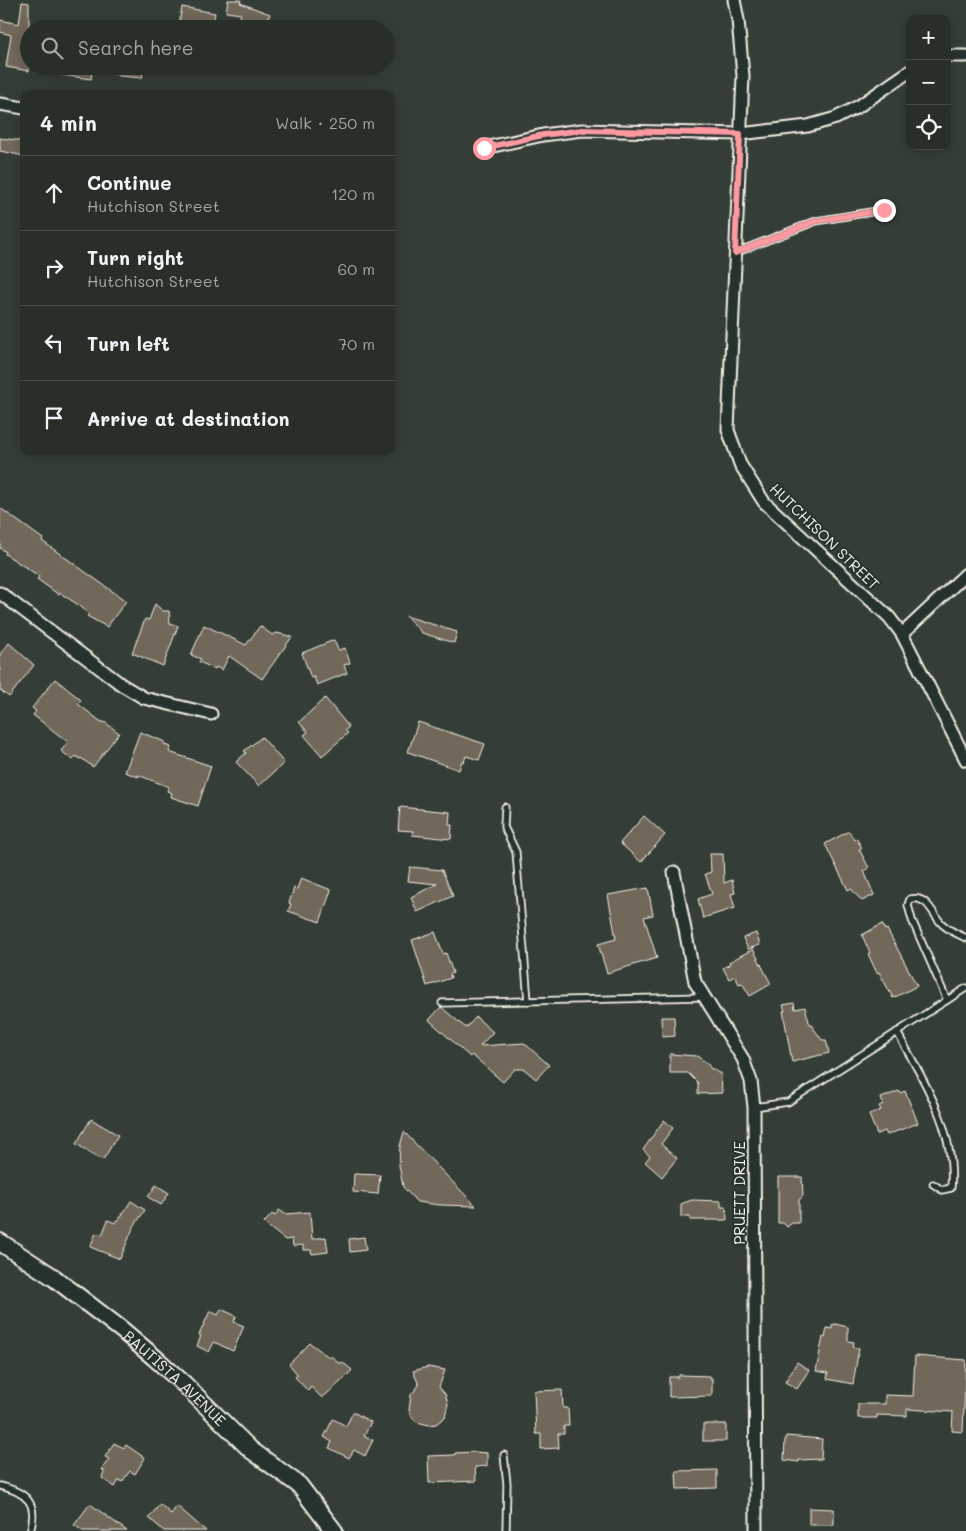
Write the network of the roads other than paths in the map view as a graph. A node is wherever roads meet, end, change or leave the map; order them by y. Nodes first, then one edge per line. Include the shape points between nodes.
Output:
1 (734, 0) edge
2 (951, 56) edge
3 (966, 56) edge
4 (906, 74) edge
5 (0, 104) edge
6 (20, 107) edge
7 (740, 134) junction
8 (484, 148) dead end
9 (884, 210) dead end
10 (735, 253) junction
11 (966, 574) edge
12 (0, 593) edge
13 (902, 634) junction
14 (211, 714) dead end
15 (966, 760) edge
16 (505, 807) dead end
17 (674, 872) dead end
18 (966, 938) edge
19 (966, 988) edge
20 (702, 997) junction
21 (947, 1000) junction
22 (528, 1001) junction
23 (442, 1003) dead end
24 (897, 1032) junction
25 (754, 1107) junction
26 (933, 1184) dead end
27 (0, 1242) edge
28 (504, 1455) dead end
29 (0, 1486) edge
30 (30, 1531) edge
31 (334, 1531) edge
32 (506, 1531) edge
33 (756, 1531) edge

1 - 7 street, HUTCHISON STREET via 743,76
2 - 3 street
4 - 7 street via 836,118 808,126
5 - 6 street
7 - 8 street via 582,130
7 - 10 street, HUTCHISON STREET
9 - 10 lane via 816,221
10 - 13 street, HUTCHISON STREET via 728,430 740,464 764,502 889,617
11 - 13 street
12 - 14 street via 144,698
13 - 15 street, HUTCHISON STREET
16 - 22 lane via 504,826 516,852
17 - 20 street, PRUETT DRIVE via 695,982
18 - 21 lane via 954,934 924,900 910,899 908,905 912,920
19 - 21 lane
20 - 22 lane
20 - 25 street, PRUETT DRIVE via 743,1059 751,1081
21 - 24 lane
22 - 23 lane
24 - 25 lane via 788,1102
24 - 26 lane via 938,1108 950,1147 950,1188 942,1190
25 - 33 street, PRUETT DRIVE
27 - 31 street, BAUTISTA AVENUE via 122,1330 185,1385 251,1450 299,1485
28 - 32 lane
29 - 30 lane via 18,1491 27,1498 33,1514

